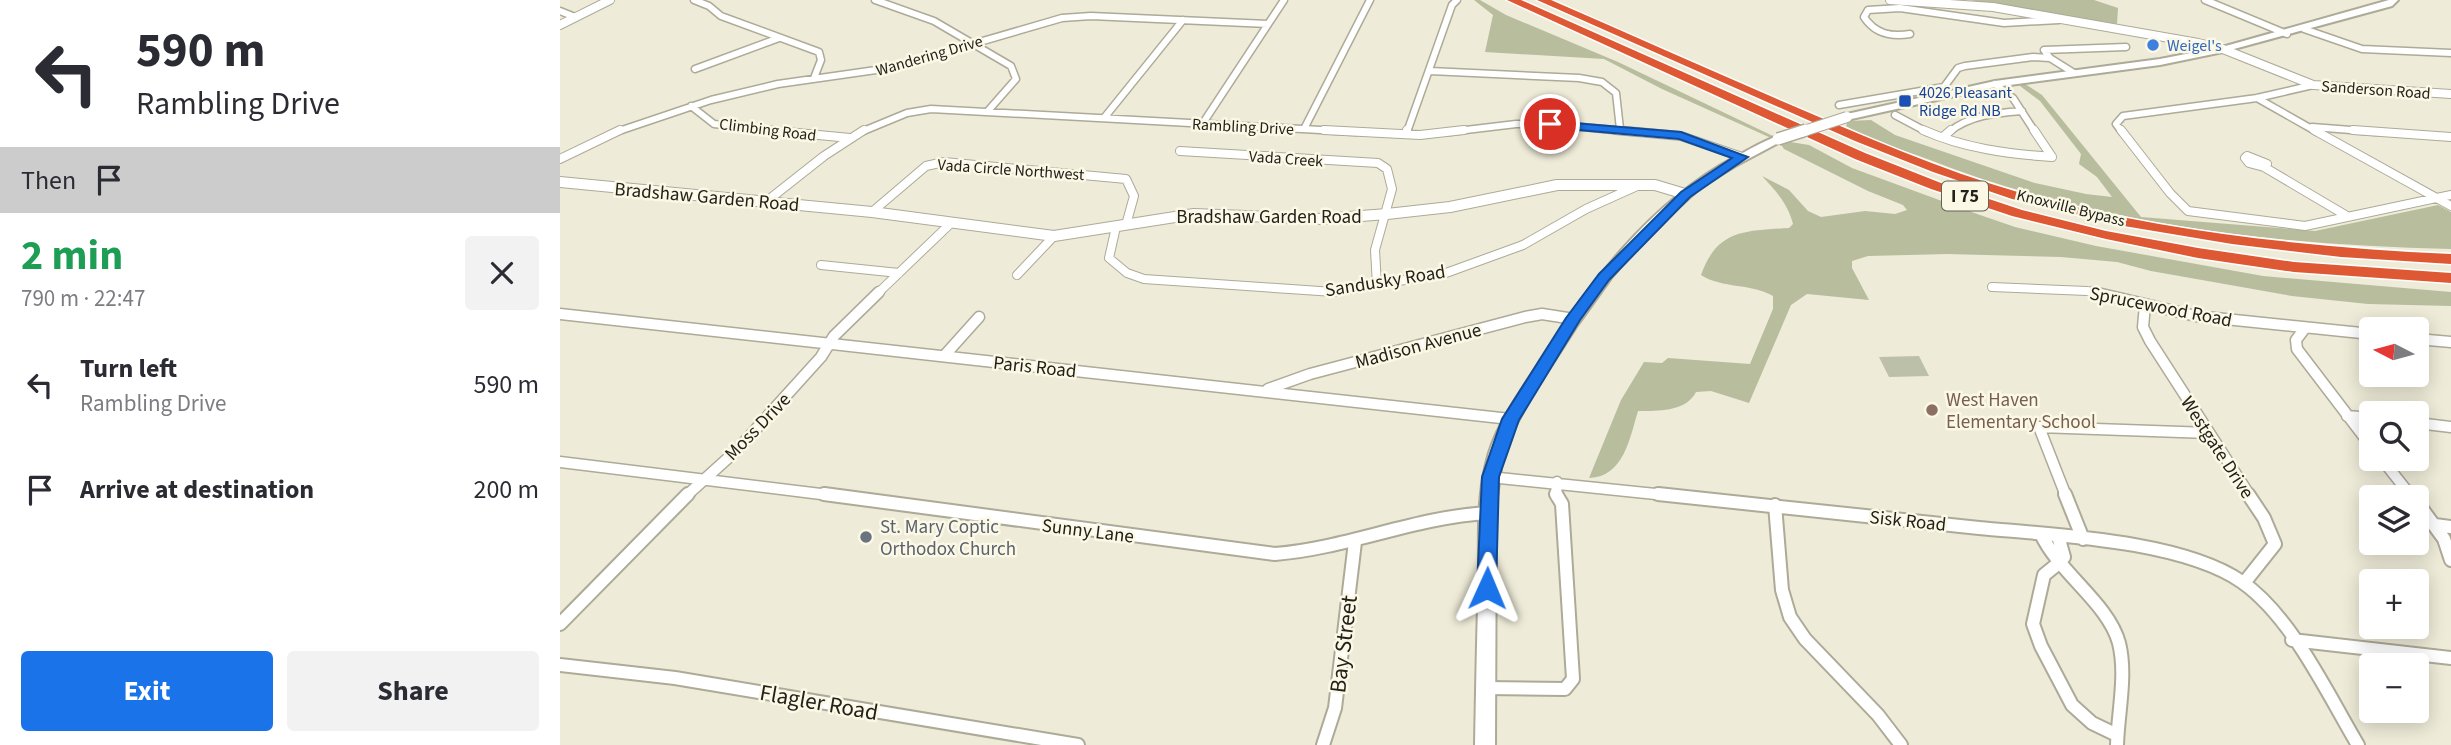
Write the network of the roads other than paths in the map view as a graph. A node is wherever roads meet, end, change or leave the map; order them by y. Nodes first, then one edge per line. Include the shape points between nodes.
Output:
1 (610, 0) edge
2 (694, 0) edge
3 (875, 0) edge
4 (1284, 0) edge
5 (1370, 0) edge
6 (1457, 0) edge
7 (1512, 0) edge
8 (1542, 0) edge
9 (1890, 0) edge
10 (2205, 0) edge
11 (2394, 0) edge
12 (1917, 1) edge
13 (1930, 1) edge
14 (560, 11) edge
15 (575, 17) junction
16 (2066, 19) junction
17 (1183, 20) junction
18 (1268, 24) junction
19 (560, 25) edge
20 (2304, 29) junction
21 (1910, 34) dead end
22 (2287, 34) junction
23 (779, 38) junction
24 (971, 44) junction
25 (2126, 47) dead end
26 (2223, 49) junction
27 (2451, 53) edge
28 (2050, 58) junction
29 (695, 69) dead end
30 (1430, 71) junction
31 (2074, 73) junction
32 (814, 78) junction
33 (1995, 84) junction
34 (2313, 85) junction
35 (2451, 94) edge
36 (1907, 96) junction
37 (2257, 98) junction
38 (1919, 103) junction
39 (1839, 105) dead end
40 (691, 106) junction
41 (2022, 111) junction
42 (987, 112) junction
43 (1895, 115) dead end
44 (1104, 118) junction
45 (1203, 123) junction
46 (2308, 127) junction
47 (1304, 129) junction
48 (1620, 129) junction
49 (1406, 134) junction
50 (1944, 136) junction
51 (2451, 137) edge
52 (850, 138) junction
53 (1180, 151) dead end
54 (1742, 157) junction
55 (560, 159) edge
56 (2264, 167) dead end
57 (560, 182) edge
58 (1639, 185) junction
59 (1685, 194) junction
60 (2451, 195) edge
61 (2438, 199) junction
62 (767, 201) junction
63 (2451, 206) edge
64 (872, 212) junction
65 (1387, 214) junction
66 (2347, 216) junction
67 (950, 224) junction
68 (1121, 226) junction
69 (1054, 236) junction
70 (2451, 259) edge
71 (821, 265) dead end
72 (899, 273) junction
73 (1017, 275) dead end
74 (2451, 278) edge
75 (1377, 285) junction
76 (1992, 287) dead end
77 (2145, 305) junction
78 (560, 314) edge
79 (979, 317) dead end
80 (1574, 318) junction
81 (2305, 328) junction
82 (2359, 333) edge
83 (2429, 340) edge
84 (2451, 342) edge
85 (831, 343) junction
86 (944, 356) junction
87 (1265, 390) junction
88 (2347, 416) junction
89 (2359, 417) edge
90 (1510, 419) junction
91 (2429, 424) edge
92 (2451, 427) edge
93 (2359, 431) edge
94 (2209, 433) junction
95 (560, 462) edge
96 (2391, 471) edge
97 (1490, 477) junction
98 (705, 478) junction
99 (1557, 482) junction
100 (2402, 485) edge
101 (1775, 505) junction
102 (1488, 513) junction
103 (2429, 517) edge
104 (2435, 525) junction
105 (2451, 527) edge
106 (2041, 534) junction
107 (2058, 536) junction
108 (2083, 540) junction
109 (1355, 542) junction
110 (2451, 560) edge
111 (2060, 562) junction
112 (2244, 583) junction
113 (560, 624) edge
114 (2292, 640) junction
115 (2451, 658) edge
116 (560, 665) edge
117 (1486, 688) junction
118 (2117, 740) edge
119 (1078, 745) edge
120 (1323, 745) edge
121 (1485, 745) edge
122 (1901, 745) edge
123 (2358, 745) edge

1 - 15 street
2 - 23 street via 721,16
3 - 24 street via 927,18
4 - 18 street
5 - 47 street
6 - 30 street
7 - 74 highway, Knoxville Bypass / I 75 via 1860,156 2017,213 2198,253 2294,267
8 - 70 highway, Knoxville Bypass / I 75 via 1878,146 2017,195 2190,234 2278,246
9 - 12 street, Sanderson Road
10 - 22 street
11 - 20 main road
12 - 13 street, Sanderson Road
13 - 16 street, Sanderson Road
14 - 15 street
15 - 19 street
16 - 21 street via 2002,23 1933,10 1880,7 1868,10 1864,17 1883,34
16 - 26 street, Sanderson Road
17 - 18 street, Wandering Drive
17 - 24 street, Wandering Drive via 1071,17
17 - 44 street
18 - 45 street
20 - 22 main road
20 - 27 street via 2362,49
22 - 26 main road
23 - 29 street
23 - 32 street via 819,52
24 - 32 street, Wandering Drive via 890,68
24 - 42 street via 1015,72 1013,85
25 - 28 street via 2044,50
26 - 31 main road
26 - 34 street, Sanderson Road
28 - 31 street
28 - 36 street via 1958,68 1944,87
30 - 48 street via 1602,82 1616,93
30 - 49 street
31 - 33 main road
32 - 40 street, Wandering Drive
33 - 38 main road
33 - 41 street
34 - 35 street, Sanderson Road
34 - 37 street
36 - 38 street
36 - 39 street
37 - 46 street
37 - 66 street via 2123,116 2116,124 2188,211 2305,226
38 - 54 main road, bridge via 1847,117 1778,139
40 - 52 street, Climbing Road via 714,124
40 - 55 street, Wandering Drive via 622,129
41 - 50 street via 1969,120
41 - 50 street via 2052,157 1996,152
42 - 44 street, Rambling Drive
42 - 52 street, Rambling Drive via 909,112 877,121
43 - 50 street
44 - 45 street, Rambling Drive
45 - 47 street, Rambling Drive
46 - 51 street
46 - 61 street
47 - 49 street, Rambling Drive
48 - 49 street, Rambling Drive via 1530,124
48 - 54 street, Rambling Drive via 1681,136
52 - 62 street, Rambling Drive
53 - 65 street, Vada Creek via 1378,163 1389,170
54 - 59 main road
56 - 66 street
57 - 62 street, Bradshaw Garden Road
58 - 59 street, Bradshaw Garden Road
58 - 65 street, Bradshaw Garden Road via 1558,185 1450,207
58 - 75 street, Sandusky Road via 1523,244 1446,273
59 - 80 main road via 1623,256
60 - 61 street
61 - 63 street
61 - 66 street
62 - 64 street, Bradshaw Garden Road
64 - 67 street, Bradshaw Garden Road
64 - 68 street, Vada Circle Northwest via 920,170 936,162 1126,179 1135,201
65 - 68 street, Bradshaw Garden Road via 1322,219 1202,214
65 - 75 street via 1375,248
67 - 69 street, Bradshaw Garden Road
67 - 72 street, Moss Drive
68 - 69 street, Bradshaw Garden Road
68 - 75 street, Sandusky Road via 1109,258 1127,273 1144,279 1334,292
69 - 73 street
71 - 72 street
72 - 85 street, Moss Drive
76 - 77 street, Sprucewood Road via 2087,291
77 - 81 street, Sprucewood Road via 2196,316
77 - 94 street, Westgate Drive via 2143,327
78 - 85 street, Paris Road
79 - 86 street
80 - 87 street, Madison Avenue via 1525,317
80 - 90 main road
81 - 82 street, Sprucewood Road
81 - 88 street via 2296,340 2297,349
83 - 84 street
85 - 86 street, Paris Road
85 - 98 street, Moss Drive via 737,450
86 - 87 street, Paris Road
87 - 90 street, Paris Road
88 - 89 street
88 - 93 street
90 - 97 main road
91 - 92 street
94 - 108 street via 2039,427
94 - 112 street, Westgate Drive via 2275,544
95 - 98 street, Sunny Lane
96 - 100 street
97 - 99 street, Sisk Road
97 - 102 main road
98 - 109 street, Sunny Lane via 1276,554 1301,554
98 - 113 street, Moss Drive
99 - 101 street, Sisk Road
99 - 117 street via 1573,679 1565,689
101 - 106 street, Sisk Road
101 - 122 street via 1790,617
102 - 109 street, Sunny Lane via 1450,514
102 - 117 main road
103 - 104 street
104 - 105 street
104 - 110 street
106 - 107 street, Sisk Road
106 - 111 street
107 - 108 street, Sisk Road
107 - 111 street via 2064,557
108 - 112 street, Sisk Road via 2183,556
109 - 120 street, Bay Street via 1335,708
111 - 118 street via 2118,641
111 - 118 street via 2044,575 2033,624 2072,705
112 - 114 street, Sisk Road
114 - 115 street
114 - 123 street, Sisk Road
116 - 119 street, Flagler Road via 675,678
117 - 121 main road

